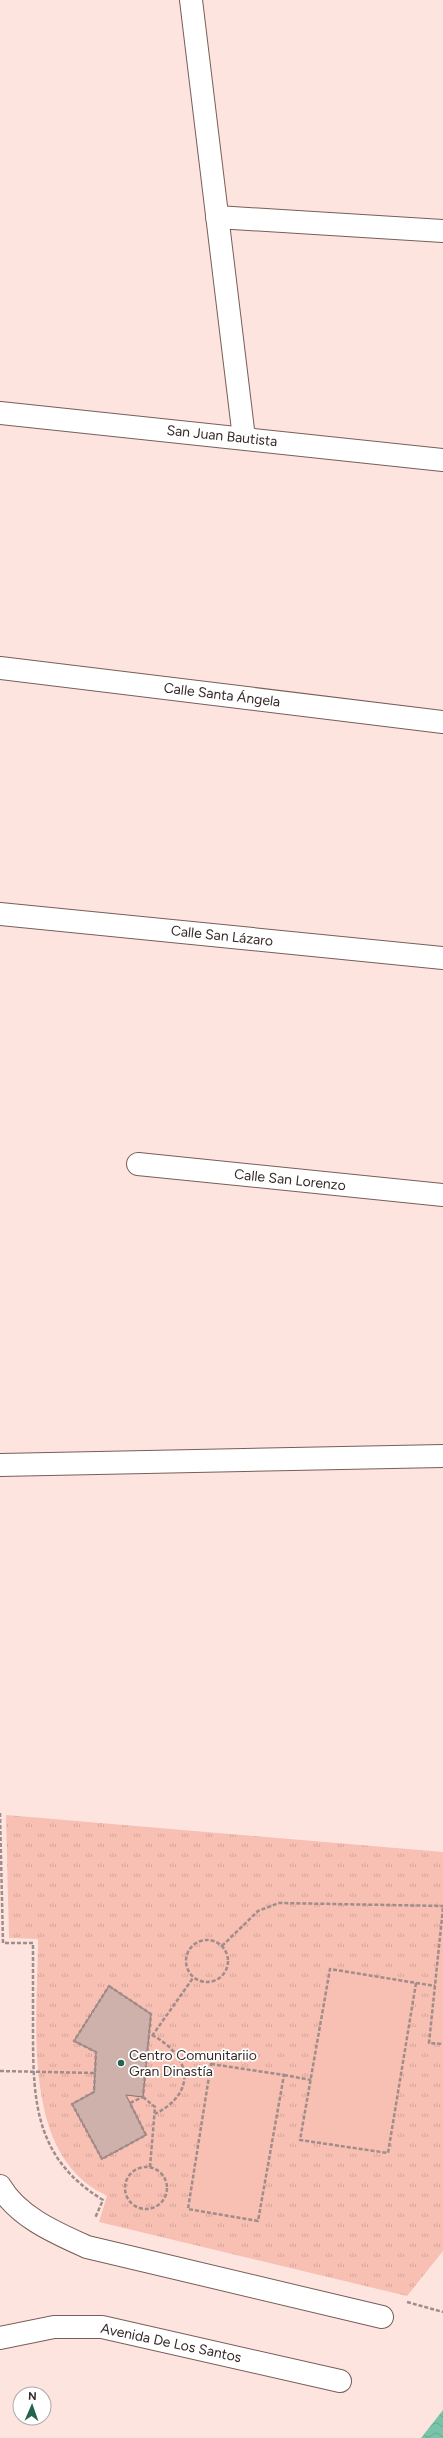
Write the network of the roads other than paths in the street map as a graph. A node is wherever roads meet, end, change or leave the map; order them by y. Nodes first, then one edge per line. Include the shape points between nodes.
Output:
1 (191, 0) edge
2 (217, 217) junction
3 (443, 231) edge
4 (0, 414) edge
5 (244, 438) junction
6 (443, 460) edge
7 (0, 668) edge
8 (443, 722) edge
9 (0, 914) edge
10 (443, 958) edge
11 (138, 1164) dead end
12 (443, 1196) edge
13 (443, 1456) edge
14 (0, 1465) edge
15 (0, 2186) edge
16 (382, 2318) dead end
17 (0, 2338) edge
18 (340, 2381) dead end

1 - 2 street
2 - 3 street
2 - 5 street
4 - 5 street, San Juan Bautista
5 - 6 street, San Juan Bautista
7 - 8 street, Calle Santa Ángela
9 - 10 street, Calle San Lázaro
11 - 12 street, Calle San Lorenzo
13 - 14 street
15 - 16 street via 16,2205 32,2218 56,2233 87,2247
17 - 18 street, Avenida De Los Santos via 54,2327 102,2327

